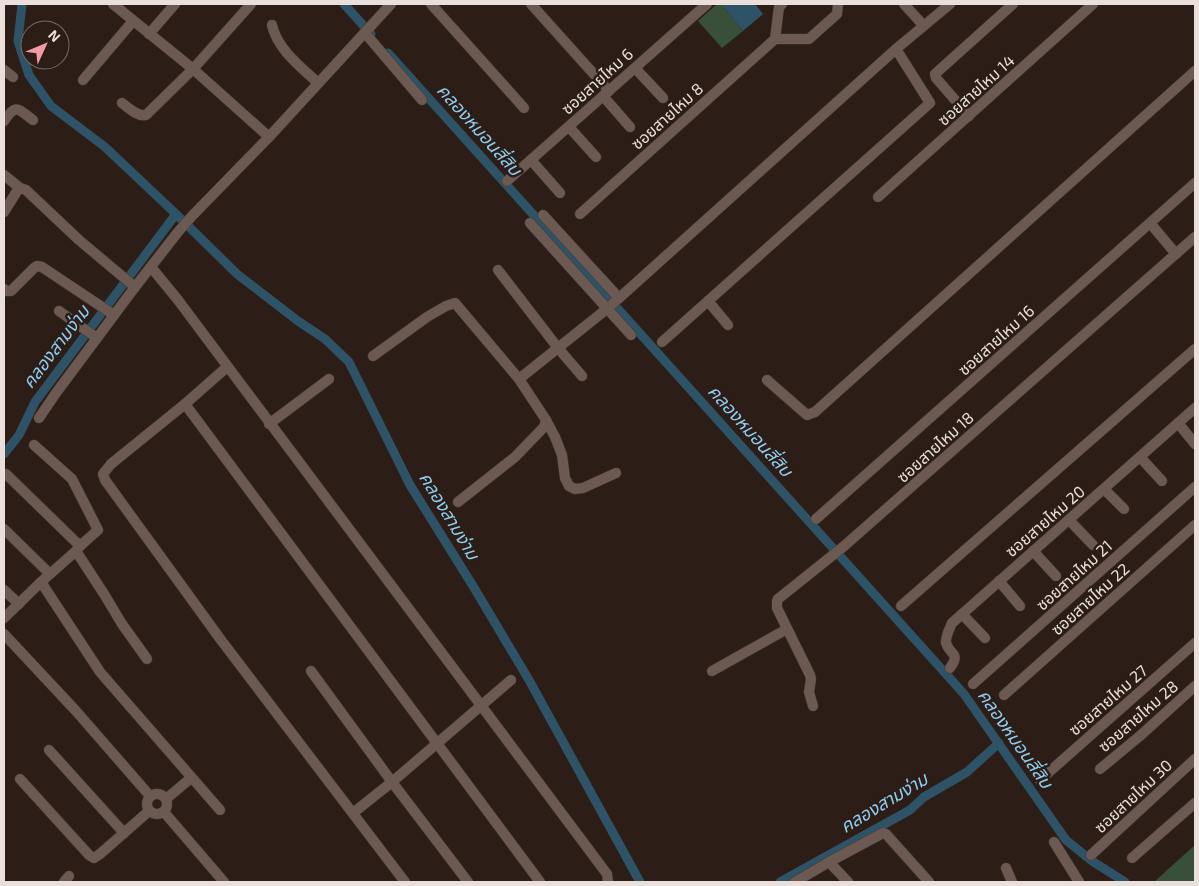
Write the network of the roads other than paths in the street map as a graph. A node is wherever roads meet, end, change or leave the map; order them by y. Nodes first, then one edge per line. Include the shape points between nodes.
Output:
1 (113, 4) edge
2 (175, 4) edge
3 (251, 4) edge
4 (391, 4) edge
5 (431, 4) edge
6 (531, 4) edge
7 (707, 4) edge
8 (782, 4) edge
9 (838, 4) edge
10 (904, 4) edge
11 (950, 4) edge
12 (1013, 4) edge
13 (1091, 4) edge
14 (134, 21) junction
15 (272, 25) dead end
16 (923, 25) junction
17 (366, 32) junction
18 (149, 34) junction
19 (775, 39) junction
20 (896, 49) junction
21 (635, 68) junction
22 (192, 69) junction
23 (4, 70) edge
24 (1195, 71) edge
25 (13, 77) dead end
26 (83, 80) dead end
27 (318, 83) junction
28 (606, 94) junction
29 (663, 98) dead end
30 (422, 100) dead end
31 (122, 103) dead end
32 (524, 108) dead end
33 (969, 116) junction
34 (33, 120) dead end
35 (4, 121) edge
36 (569, 127) junction
37 (630, 127) dead end
38 (269, 137) junction
39 (596, 157) dead end
40 (532, 160) junction
41 (4, 175) edge
42 (507, 181) dead end
43 (1195, 183) edge
44 (20, 188) junction
45 (560, 193) dead end
46 (878, 197) dead end
47 (4, 212) edge
48 (580, 214) dead end
49 (543, 215) dead end
50 (530, 222) dead end
51 (1150, 223) junction
52 (1195, 237) edge
53 (1176, 254) junction
54 (151, 267) junction
55 (498, 270) dead end
56 (133, 286) junction
57 (4, 289) edge
58 (617, 300) junction
59 (708, 301) junction
60 (607, 309) junction
61 (59, 311) dead end
62 (113, 314) junction
63 (728, 325) dead end
64 (630, 335) dead end
65 (96, 337) junction
66 (662, 342) dead end
67 (558, 348) junction
68 (1195, 349) edge
69 (373, 356) dead end
70 (227, 367) junction
71 (582, 376) dead end
72 (329, 379) dead end
73 (519, 379) junction
74 (767, 380) dead end
75 (185, 404) junction
76 (1195, 408) edge
77 (39, 418) dead end
78 (546, 420) junction
79 (1178, 423) junction
80 (269, 424) junction
81 (1195, 444) edge
82 (34, 445) dead end
83 (1140, 457) junction
84 (616, 473) dead end
85 (6, 474) dead end
86 (1162, 481) dead end
87 (1195, 487) edge
88 (1104, 489) junction
89 (458, 502) dead end
90 (1124, 509) dead end
91 (816, 518) dead end
92 (1069, 520) junction
93 (1195, 525) edge
94 (4, 529) edge
95 (1094, 545) dead end
96 (78, 548) junction
97 (1033, 551) junction
98 (50, 574) junction
99 (1056, 576) dead end
100 (999, 581) junction
101 (41, 582) junction
102 (4, 590) edge
103 (18, 604) junction
104 (901, 606) dead end
105 (1020, 606) dead end
106 (962, 614) junction
107 (4, 618) edge
108 (4, 625) edge
109 (787, 629) junction
110 (4, 635) edge
111 (985, 638) dead end
112 (1195, 642) edge
113 (148, 659) dead end
114 (950, 668) dead end
115 (311, 671) dead end
116 (712, 671) dead end
117 (512, 680) dead end
118 (973, 684) dead end
119 (1195, 686) edge
120 (1004, 695) dead end
121 (481, 706) junction
122 (813, 706) dead end
123 (437, 744) junction
124 (50, 750) dead end
125 (1195, 759) edge
126 (1100, 769) dead end
127 (191, 778) junction
128 (20, 779) dead end
129 (1040, 780) dead end
130 (392, 782) junction
131 (150, 796) junction
132 (166, 799) junction
133 (1195, 803) edge
134 (220, 810) dead end
135 (149, 811) junction
136 (164, 812) junction
137 (353, 813) junction
138 (124, 833) junction
139 (1054, 842) dead end
140 (1091, 854) dead end
141 (1132, 858) dead end
142 (829, 862) junction
143 (1006, 868) dead end
144 (224, 882) edge
145 (405, 882) edge
146 (468, 882) edge
147 (540, 882) edge
148 (608, 882) edge
149 (795, 882) edge
150 (848, 882) edge
151 (929, 882) edge
152 (1012, 882) edge
153 (1079, 882) edge

1 - 14 street
2 - 18 street
3 - 22 street
4 - 17 street
5 - 32 street
6 - 28 street
7 - 21 street, ซอยสายไหม 6
8 - 19 street via 779,6
9 - 19 street via 837,14 809,39
10 - 16 street
11 - 16 street
12 - 33 street via 935,74
13 - 33 street, ซอยสายไหม 14
14 - 18 street
14 - 26 street
15 - 27 street via 283,48
16 - 20 street
17 - 27 street
17 - 30 street
18 - 22 street
19 - 48 street, ซอยสายไหม 8
20 - 58 street
20 - 59 street via 930,103
21 - 28 street, ซอยสายไหม 6
21 - 29 street
22 - 31 street via 146,115 139,115
22 - 38 street
23 - 25 street
24 - 74 street via 815,412 807,415
27 - 38 street
28 - 36 street, ซอยสายไหม 6
28 - 37 street
33 - 46 street, ซอยสายไหม 14
34 - 35 street via 13,109
36 - 39 street
36 - 40 street, ซอยสายไหม 6
38 - 54 street via 192,216
40 - 42 street, ซอยสายไหม 6
40 - 45 street
41 - 44 street
43 - 51 street, ซอยสายไหม 16
44 - 47 street
44 - 56 street
49 - 58 street
50 - 60 street
51 - 53 street
51 - 91 street, ซอยสายไหม 16
52 - 53 street, ซอยสายไหม 18
53 - 109 street, ซอยสายไหม 18 via 844,547 777,601
54 - 56 street
54 - 70 street
55 - 67 street
56 - 62 street
57 - 62 street via 11,291 34,268 42,267
58 - 60 street
59 - 63 street
59 - 66 street
60 - 64 street
60 - 67 street
61 - 65 street
62 - 65 street
65 - 77 street
67 - 71 street
67 - 73 street
68 - 104 street
69 - 73 street via 427,318 455,303
70 - 75 street
70 - 80 street
72 - 80 street
73 - 78 street
75 - 123 street
75 - 137 street via 111,464 103,474 105,480 221,640
76 - 79 street, ซอยสายไหม 20
78 - 84 street via 562,456 569,486 583,488
78 - 89 street via 544,427 515,457
79 - 81 street
79 - 83 street, ซอยสายไหม 20
80 - 121 street
82 - 96 street via 72,479 98,530
83 - 86 street
83 - 88 street, ซอยสายไหม 20
85 - 96 street
87 - 118 street, ซอยสายไหม 21
88 - 90 street
88 - 92 street, ซอยสายไหม 20
92 - 95 street
92 - 97 street, ซอยสายไหม 20
93 - 120 street, ซอยสายไหม 22
94 - 98 street
96 - 98 street
96 - 113 street via 122,624
97 - 99 street
97 - 100 street, ซอยสายไหม 20
98 - 101 street
100 - 105 street
100 - 106 street, ซอยสายไหม 20
101 - 103 street
101 - 127 street via 100,672
102 - 103 street
103 - 107 street
106 - 111 street
106 - 114 street, ซอยสายไหม 20 via 952,623 947,637 946,642 955,657
108 - 110 street
109 - 116 street
109 - 122 street, ซอยสายไหม 18 via 811,679 809,692
110 - 131 street
112 - 129 street, ซอยสายไหม 27
115 - 130 street
117 - 121 street
119 - 126 street, ซอยสายไหม 28
121 - 123 street
121 - 148 street via 607,874
123 - 130 street
123 - 147 street
124 - 138 street
125 - 140 street, ซอยสายไหม 30
127 - 132 street
127 - 134 street
128 - 138 street via 94,858
130 - 137 street
130 - 146 street
131 - 132 street via 157,794
131 - 135 street via 146,805
132 - 136 street
133 - 141 street
135 - 136 street via 158,815
135 - 138 street
136 - 144 street
137 - 145 street
139 - 153 street
142 - 149 street
142 - 150 street
142 - 151 street via 883,833
143 - 152 street

